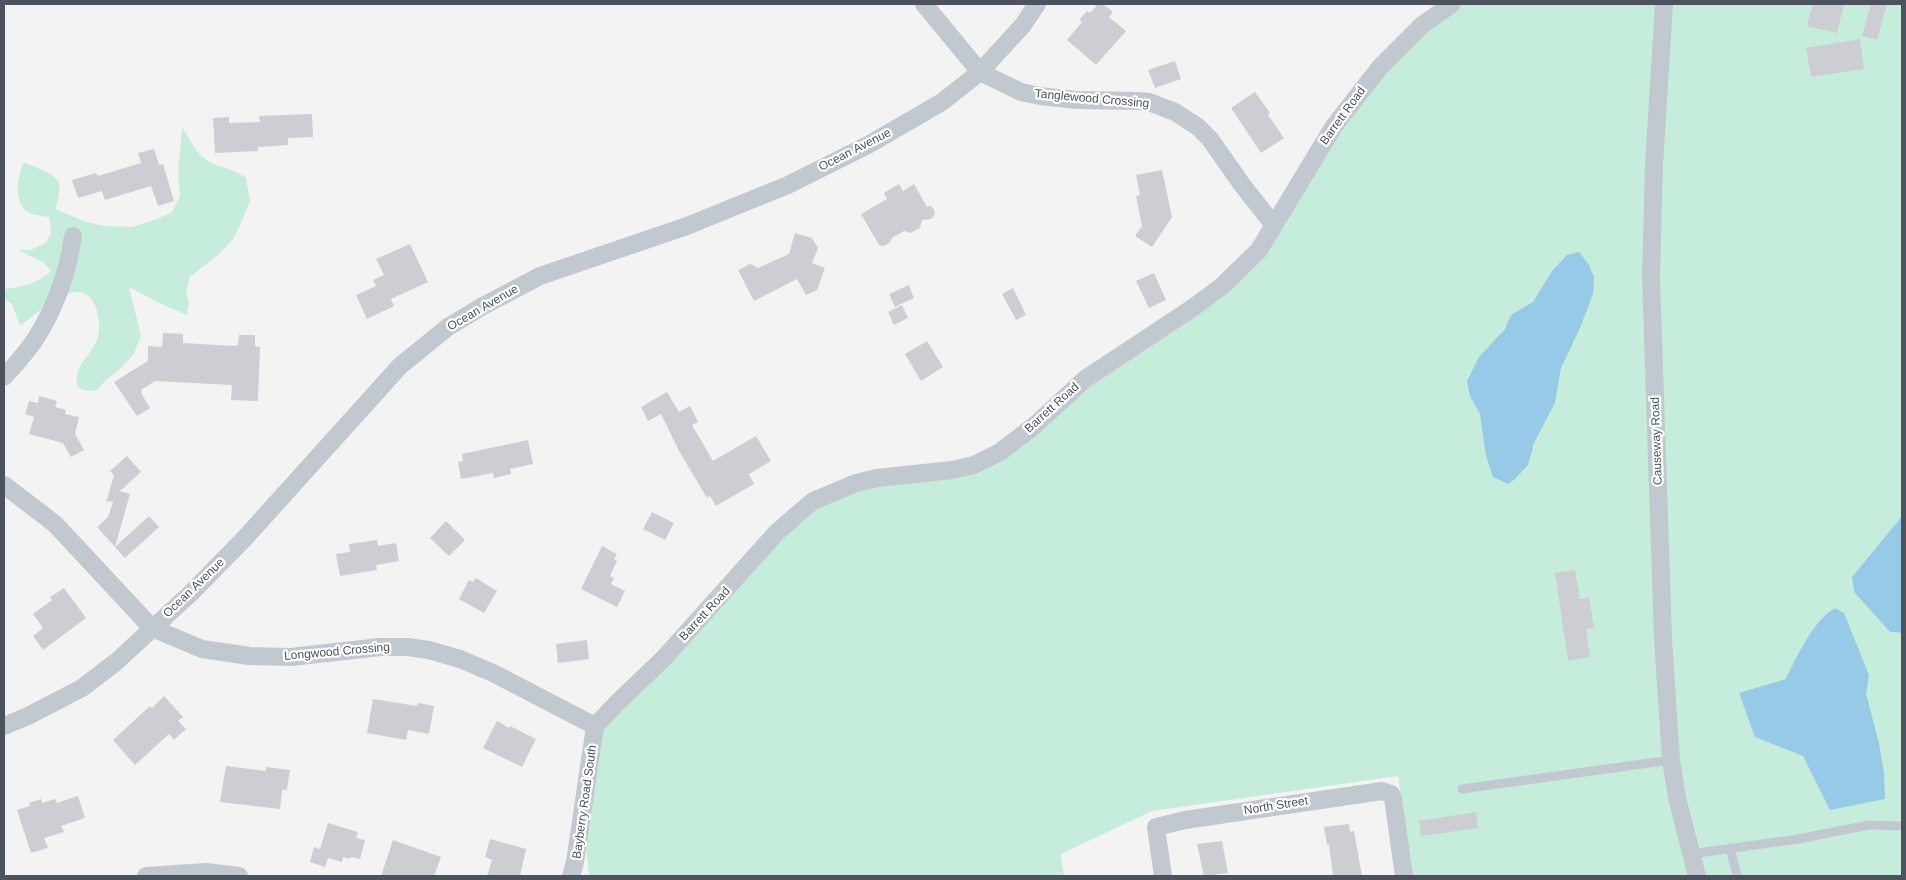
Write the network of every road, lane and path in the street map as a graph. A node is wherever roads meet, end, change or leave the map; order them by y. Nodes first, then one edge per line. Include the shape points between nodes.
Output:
1 (924, 4) edge
2 (1037, 4) edge
3 (1452, 4) edge
4 (1664, 4) edge
5 (980, 72) junction
6 (1273, 224) junction
7 (72, 236) dead end
8 (4, 378) edge
9 (4, 485) edge
10 (152, 628) junction
11 (4, 726) edge
12 (596, 726) junction
13 (1671, 760) junction
14 (1462, 790) dead end
15 (1902, 826) edge
16 (1730, 848) junction
17 (1691, 854) junction
18 (576, 871) edge
19 (146, 876) edge
20 (239, 876) edge
21 (1162, 876) edge
22 (1404, 876) edge
23 (1697, 876) edge
24 (1738, 876) edge

1 - 5 street, Tanglewood Crossing
2 - 5 street, Ocean Avenue via 1024,25
3 - 6 street, Barrett Road via 1422,25 1380,66 1334,126
4 - 13 street, Causeway Road via 1654,165 1652,276 1663,639
5 - 6 street, Tanglewood Crossing via 1021,92 1040,96 1149,102 1174,112 1210,139
5 - 10 street, Ocean Avenue via 942,102 906,124 788,184 687,226 540,276 448,327 400,366 244,539
6 - 12 street, Barrett Road via 1259,250 1221,287 1084,379 1034,426 1000,452 974,465 952,470 856,483 813,501 777,532 664,658
7 - 8 street via 62,281 46,321
9 - 10 street, Longwood Crossing via 54,524
10 - 11 street, Ocean Avenue via 82,688
10 - 12 street, Longwood Crossing via 202,649 249,656 291,657 380,647 429,650 493,673
12 - 18 street, Bayberry Road South
13 - 14 lane
13 - 17 street, Causeway Road
15 - 16 lane via 1869,825
16 - 17 lane
16 - 24 lane
17 - 23 street, Causeway Road
19 - 20 street via 206,872
21 - 22 street, North Street via 1156,827 1382,790 1393,798

